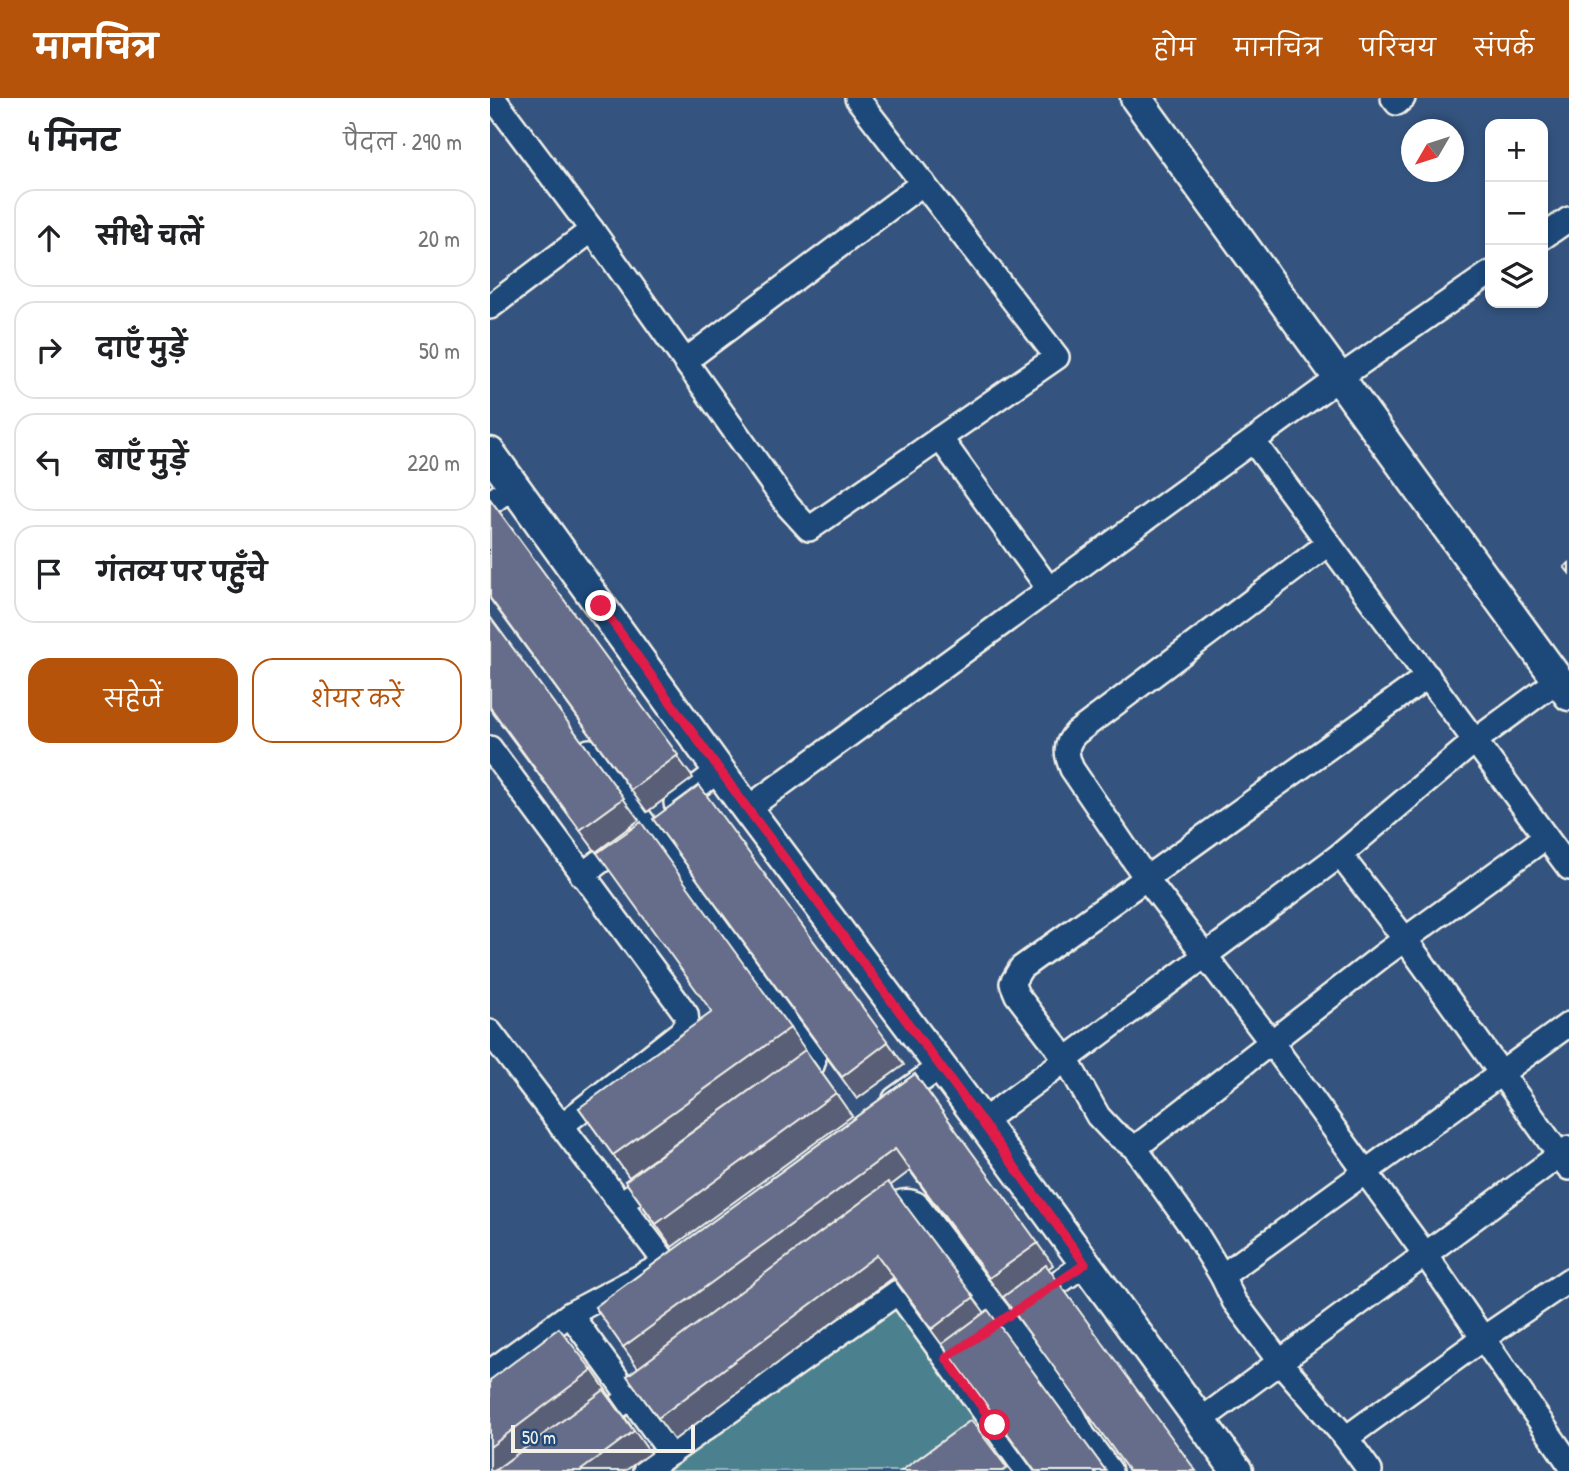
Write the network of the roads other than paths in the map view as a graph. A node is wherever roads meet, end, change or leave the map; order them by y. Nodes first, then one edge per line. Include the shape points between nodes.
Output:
1 (493, 98) edge
2 (857, 98) edge
3 (1136, 98) edge
4 (1393, 98) edge
5 (1404, 98) edge
6 (923, 183) junction
7 (1569, 219) edge
8 (592, 230) junction
9 (1548, 234) edge
10 (1485, 276) edge
11 (490, 307) edge
12 (685, 362) junction
13 (1339, 378) junction
14 (940, 438) junction
15 (1253, 441) junction
16 (490, 453) edge
17 (502, 495) edge
18 (1329, 543) junction
19 (1049, 589) junction
20 (1428, 676) junction
21 (1564, 687) edge
22 (580, 739) edge
23 (1476, 740) junction
24 (490, 748) edge
25 (719, 770) junction
26 (747, 808) junction
27 (645, 827) junction
28 (1546, 837) junction
29 (1340, 855) junction
30 (1569, 869) edge
31 (582, 875) junction
32 (1146, 878) junction
33 (1405, 939) junction
34 (1205, 955) junction
35 (1569, 1024) edge
36 (490, 1032) edge
37 (1271, 1042) junction
38 (1066, 1059) junction
39 (940, 1067) junction
40 (1501, 1074) junction
41 (778, 1093) edge
42 (874, 1114) edge
43 (982, 1122) junction
44 (561, 1125) junction
45 (1135, 1147) junction
46 (1566, 1157) edge
47 (677, 1164) edge
48 (1366, 1173) junction
49 (621, 1203) junction
50 (860, 1230) edge
51 (688, 1247) edge
52 (1425, 1254) junction
53 (666, 1263) junction
54 (1085, 1264) junction
55 (1223, 1276) junction
56 (1569, 1280) edge
57 (570, 1314) junction
58 (1004, 1319) junction
59 (985, 1332) edge
60 (1482, 1339) junction
61 (965, 1345) edge
62 (685, 1357) edge
63 (946, 1358) junction
64 (1280, 1362) junction
65 (490, 1372) edge
66 (630, 1397) junction
67 (1201, 1420) junction
68 (995, 1425) junction
69 (574, 1438) edge
70 (1346, 1438) junction
71 (976, 1440) edge
72 (671, 1453) junction
73 (1569, 1463) edge
74 (645, 1471) edge
75 (1027, 1471) edge
76 (1111, 1471) edge
77 (1237, 1471) edge
78 (1370, 1471) edge

1 - 8 street
2 - 6 street
3 - 13 street
4 - 5 street via 1397,103
6 - 12 street
6 - 14 street via 1057,357
7 - 9 street
8 - 11 street
8 - 12 street
10 - 13 street
12 - 14 street via 809,529
13 - 15 street
13 - 21 street
14 - 19 street
15 - 18 street
15 - 19 street
16 - 17 street
17 - 25 street
18 - 20 street
18 - 32 street via 1070,738 1066,756 1072,769
19 - 26 street
20 - 23 street
20 - 32 street
21 - 23 street
22 - 27 street
23 - 28 street
23 - 29 street
24 - 31 street
25 - 26 street
25 - 27 street
26 - 39 street
27 - 31 street
27 - 41 street via 810,1043 815,1062
28 - 30 street
28 - 33 street
29 - 33 street
29 - 34 street
31 - 44 street via 686,1014 687,1023
32 - 34 street
32 - 38 street via 1021,968 1012,983
33 - 37 street
33 - 40 street
34 - 37 street
34 - 38 street
35 - 40 street
36 - 44 street
37 - 45 street
37 - 48 street
38 - 43 street
38 - 45 street via 1098,1116
39 - 42 street
39 - 43 street
40 - 46 street
40 - 48 street
43 - 54 street
44 - 49 street
45 - 55 street
46 - 52 street
47 - 49 street
48 - 52 street
48 - 55 street
49 - 53 street
50 - 58 street via 902,1201 916,1204
51 - 53 street
52 - 60 street
52 - 64 street
53 - 57 street
54 - 58 street
54 - 67 street
55 - 64 street via 1234,1301
56 - 60 street
57 - 65 street
57 - 66 street
58 - 59 street
58 - 76 street
60 - 70 street
60 - 73 street
61 - 63 street
62 - 66 street
63 - 68 street
63 - 72 street via 898,1292
64 - 67 street
64 - 70 street
66 - 69 street
66 - 72 street
67 - 77 street
68 - 71 street
68 - 75 street
70 - 78 street
72 - 74 street

